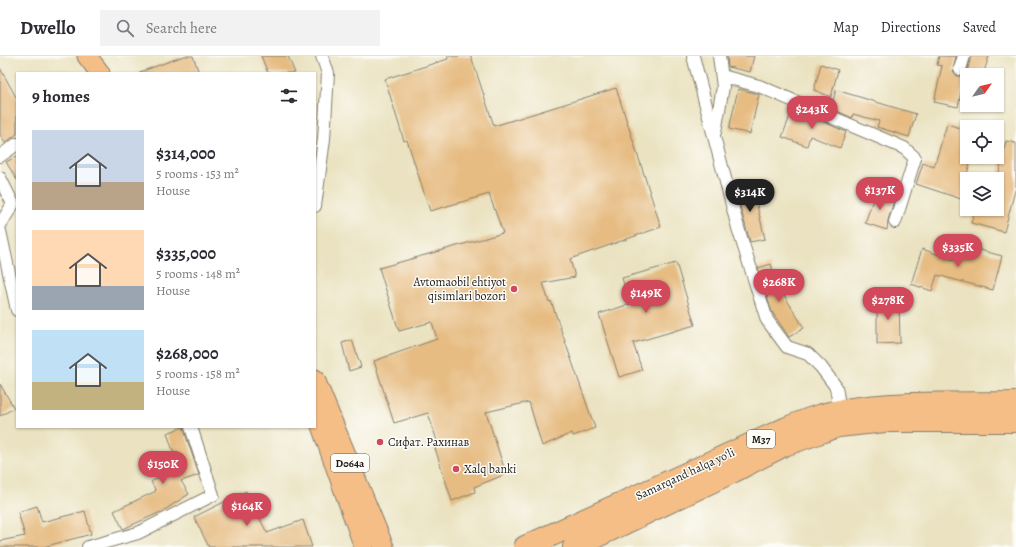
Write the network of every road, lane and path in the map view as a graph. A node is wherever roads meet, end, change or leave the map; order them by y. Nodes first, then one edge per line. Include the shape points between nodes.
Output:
1 (87, 56) edge
2 (102, 56) edge
3 (322, 56) edge
4 (693, 56) edge
5 (719, 56) edge
6 (964, 56) edge
7 (960, 68) edge
8 (99, 72) edge
9 (114, 72) edge
10 (722, 76) junction
11 (714, 136) junction
12 (16, 145) edge
13 (0, 156) edge
14 (0, 178) edge
15 (3, 192) edge
16 (316, 199) edge
17 (895, 222) dead end
18 (0, 225) edge
19 (0, 231) edge
20 (16, 305) edge
21 (316, 381) edge
22 (1016, 403) edge
23 (840, 411) junction
24 (316, 412) edge
25 (1016, 421) edge
26 (191, 428) edge
27 (88, 547) edge
28 (364, 547) edge
29 (384, 547) edge
30 (525, 547) edge
31 (574, 547) edge

1 - 8 main road
2 - 9 main road
3 - 16 street via 328,73 324,140
4 - 11 street
5 - 10 street
6 - 7 street
10 - 11 street via 723,87
10 - 17 street via 759,86 904,148 915,158
11 - 23 street via 738,228 767,320 787,346 808,354 821,367 836,387
12 - 13 street
14 - 15 street
15 - 18 street via 13,204
19 - 20 street
21 - 29 main road, D064a
22 - 23 highway, Samarqand halqa yoʻli / M37 via 886,406
23 - 30 highway, Samarqand halqa yoʻli / M37 via 787,428
24 - 28 main road, D064a
25 - 31 highway, Samarqand halqa yoʻli / M37 via 885,421 838,426 784,445
26 - 27 street via 213,494 138,533

